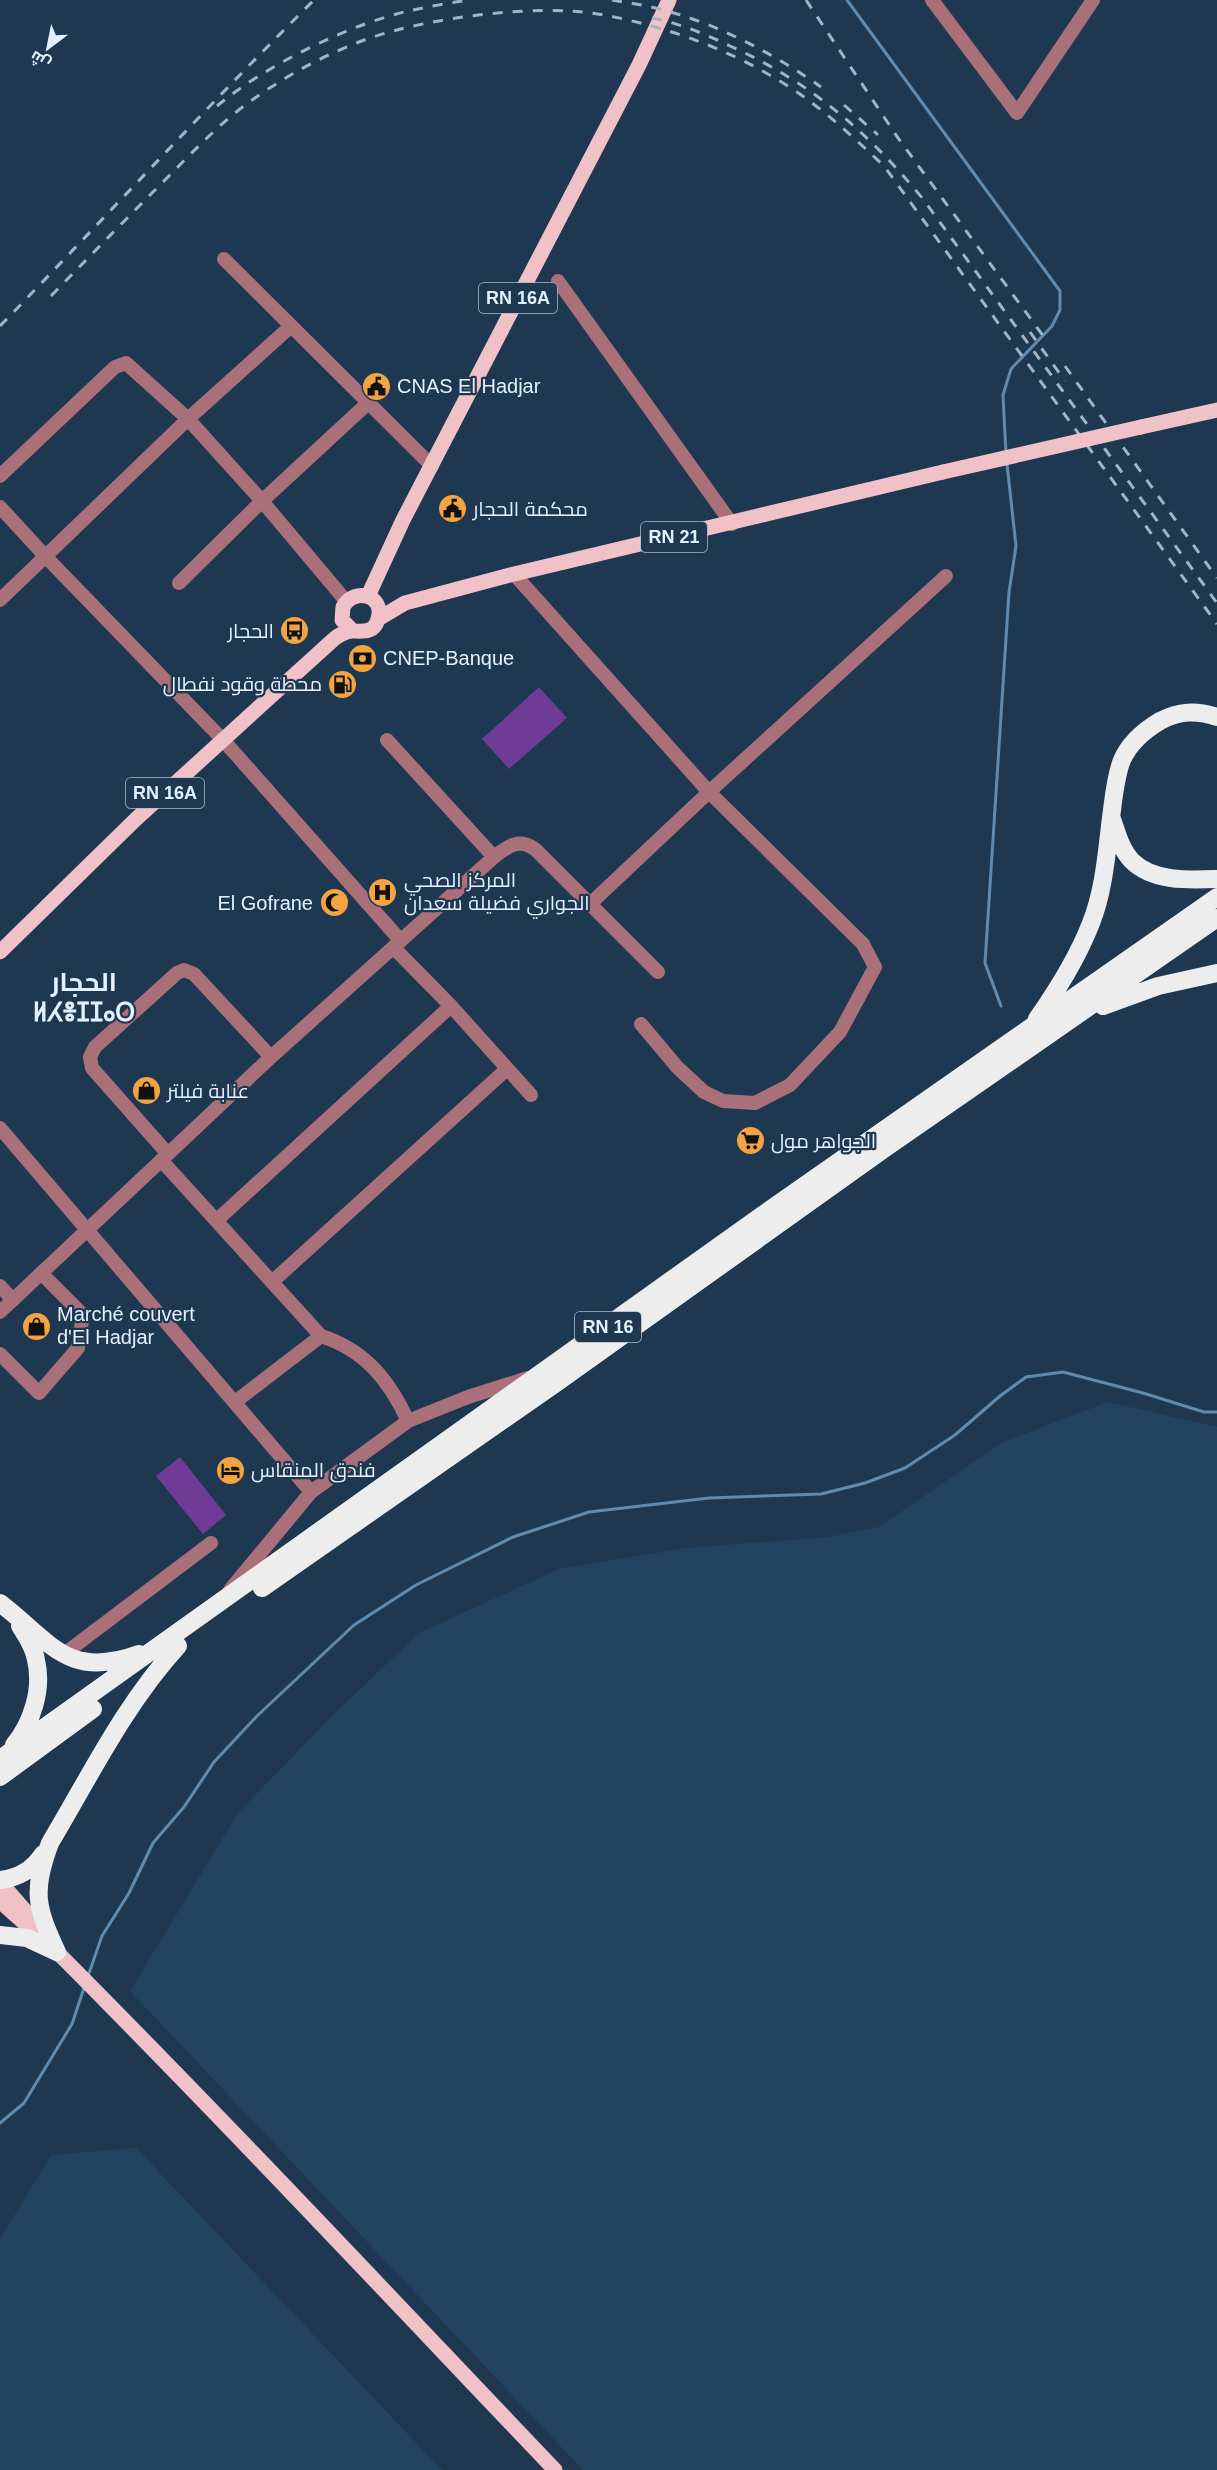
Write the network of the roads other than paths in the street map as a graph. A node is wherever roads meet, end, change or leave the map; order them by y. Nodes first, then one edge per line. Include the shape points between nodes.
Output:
1 (669, 0) edge
2 (932, 0) edge
3 (1093, 0) edge
4 (224, 259) dead end
5 (558, 281) dead end
6 (290, 327) junction
7 (368, 403) junction
8 (1217, 411) edge
9 (188, 419) junction
10 (432, 466) junction
11 (0, 476) edge
12 (262, 501) junction
13 (0, 507) edge
14 (732, 524) junction
15 (46, 557) junction
16 (514, 574) junction
17 (946, 576) dead end
18 (179, 583) dead end
19 (371, 598) junction
20 (0, 600) edge
21 (346, 601) junction
22 (405, 603) junction
23 (378, 619) junction
24 (347, 626) junction
25 (1217, 717) edge
26 (387, 740) dead end
27 (224, 741) junction
28 (709, 792) junction
29 (1111, 817) junction
30 (494, 857) junction
31 (1217, 879) edge
32 (1217, 897) edge
33 (590, 904) junction
34 (1217, 918) edge
35 (398, 945) junction
36 (0, 952) edge
37 (658, 972) dead end
38 (1217, 973) edge
39 (451, 1005) junction
40 (1078, 1014) junction
41 (641, 1024) dead end
42 (1032, 1026) junction
43 (272, 1057) junction
44 (507, 1069) junction
45 (531, 1095) dead end
46 (0, 1128) edge
47 (165, 1157) junction
48 (217, 1220) junction
49 (87, 1230) junction
50 (41, 1273) junction
51 (273, 1281) junction
52 (0, 1286) edge
53 (13, 1300) junction
54 (0, 1312) edge
55 (321, 1336) junction
56 (0, 1354) edge
57 (544, 1373) junction
58 (235, 1402) junction
59 (408, 1421) junction
60 (311, 1492) junction
61 (211, 1543) dead end
62 (0, 1603) edge
63 (219, 1605) junction
64 (15, 1616) junction
65 (170, 1646) junction
66 (64, 1654) junction
67 (4, 1757) edge
68 (0, 1777) edge
69 (50, 1844) junction
70 (0, 1881) edge
71 (0, 1901) edge
72 (0, 1935) edge
73 (59, 1955) junction
74 (555, 2470) edge

1 - 10 main road, RN 16A
2 - 3 street via 1017,113
4 - 6 street
5 - 14 street
6 - 7 street
6 - 9 street
7 - 10 street
7 - 12 street
8 - 14 main road, RN 21, bridge
9 - 11 street via 130,365 123,363
9 - 12 street
9 - 15 street
10 - 19 main road, RN 16A
12 - 18 street
12 - 21 street
13 - 15 street
14 - 16 main road, RN 21
15 - 20 street
15 - 27 street
16 - 22 main road, RN 21
16 - 28 street
17 - 28 street
19 - 21 main road via 356,595
19 - 22 main road, RN 21
19 - 23 main road via 379,612
21 - 24 main road via 341,614
22 - 23 main road, RN 21
23 - 24 main road via 371,629 359,633
24 - 27 main road, RN 16A
25 - 29 highway via 1203,712 1175,713 1149,727 1122,760
26 - 30 street
27 - 35 street
27 - 36 main road, RN 16A via 136,819
28 - 33 street
28 - 41 street via 863,944 875,967 840,1032 790,1085 755,1103 723,1101 704,1092
29 - 31 highway via 1132,862 1170,878
29 - 42 highway via 1092,922 1057,990
30 - 33 street via 512,844 531,846
30 - 35 street
32 - 42 highway, RN 16
33 - 37 street
34 - 40 highway, RN 16
35 - 39 street
35 - 43 street
38 - 40 highway via 1158,986
39 - 44 street
39 - 48 street
40 - 65 highway, RN 16 via 556,1383
42 - 57 highway, RN 16
43 - 47 street
43 - 47 street via 187,970 177,973 95,1047 90,1057 92,1068
44 - 45 street
44 - 51 street
46 - 49 street
47 - 48 street
47 - 49 street
48 - 51 street
49 - 50 street
49 - 58 street
50 - 53 street
50 - 56 street via 83,1315 78,1348 39,1393
51 - 55 street
52 - 53 street
53 - 54 street
55 - 58 street
55 - 59 street via 341,1343 375,1367
57 - 59 street
57 - 63 highway, RN 16
58 - 60 street
59 - 60 street
60 - 63 street
61 - 66 street
62 - 64 highway
63 - 65 highway, RN 16
64 - 66 highway
64 - 67 highway via 37,1661 37,1681 33,1711 24,1733
65 - 66 highway via 108,1663 78,1661
65 - 67 highway, RN 16
65 - 68 highway, RN 16
65 - 69 highway
69 - 70 highway via 29,1870
69 - 73 highway via 37,1886 42,1917
70 - 73 main road
71 - 73 main road
72 - 73 highway via 27,1938
73 - 74 main road

